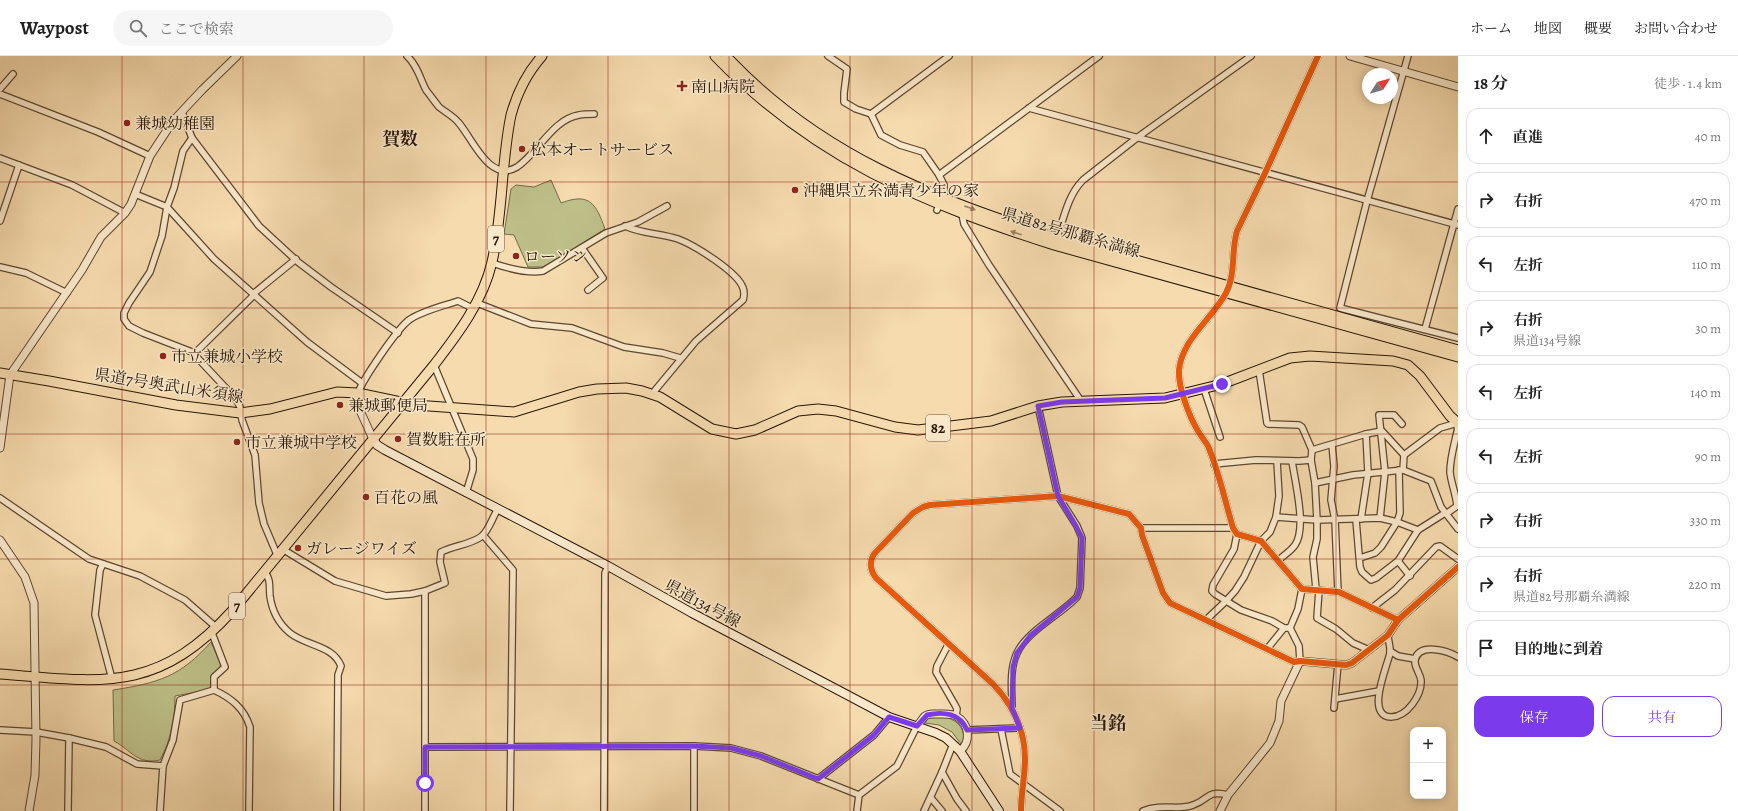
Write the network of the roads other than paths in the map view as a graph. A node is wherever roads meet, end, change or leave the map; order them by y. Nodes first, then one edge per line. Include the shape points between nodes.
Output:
1 (237, 56) edge
2 (407, 56) edge
3 (542, 56) edge
4 (715, 56) edge
5 (726, 56) edge
6 (828, 56) edge
7 (949, 56) edge
8 (1099, 56) edge
9 (1251, 56) edge
10 (1318, 56) edge
11 (1350, 56) edge
12 (1408, 56) edge
13 (1404, 72) junction
14 (13, 74) dead end
15 (1458, 87) edge
16 (0, 89) edge
17 (0, 94) edge
18 (1029, 108) junction
19 (182, 112) junction
20 (594, 114) dead end
21 (871, 114) junction
22 (1138, 137) junction
23 (192, 138) junction
24 (150, 156) junction
25 (0, 158) edge
26 (19, 165) junction
27 (504, 170) junction
28 (1265, 173) junction
29 (939, 175) junction
30 (135, 194) junction
31 (1367, 201) junction
32 (939, 204) junction
33 (667, 206) dead end
34 (167, 207) junction
35 (1458, 209) edge
36 (126, 213) junction
37 (962, 214) junction
38 (0, 221) edge
39 (1456, 225) edge
40 (624, 226) junction
41 (1057, 238) junction
42 (582, 248) junction
43 (296, 259) junction
44 (492, 263) junction
45 (0, 267) edge
46 (1228, 288) junction
47 (588, 290) dead end
48 (67, 293) junction
49 (254, 294) junction
50 (475, 306) junction
51 (1425, 330) junction
52 (398, 333) junction
53 (1458, 338) edge
54 (1458, 350) edge
55 (194, 354) junction
56 (1458, 357) edge
57 (680, 358) junction
58 (434, 365) junction
59 (1259, 370) junction
60 (0, 373) edge
61 (10, 375) junction
62 (362, 383) junction
63 (1204, 389) junction
64 (358, 393) junction
65 (652, 394) junction
66 (1183, 395) junction
67 (1081, 401) junction
68 (403, 403) junction
69 (1038, 406) junction
70 (452, 408) junction
71 (240, 413) junction
72 (1402, 424) dead end
73 (1458, 428) edge
74 (1382, 431) junction
75 (1366, 434) junction
76 (1220, 437) dead end
77 (373, 440) junction
78 (1332, 445) junction
79 (0, 448) edge
80 (1312, 450) junction
81 (1404, 455) junction
82 (1311, 460) junction
83 (1277, 461) junction
84 (1292, 461) junction
85 (1214, 464) junction
86 (1401, 470) junction
87 (1385, 472) junction
88 (1368, 473) junction
89 (1333, 479) junction
90 (1315, 483) junction
91 (466, 493) junction
92 (1058, 496) junction
93 (0, 498) edge
94 (498, 508) junction
95 (1445, 513) junction
96 (1276, 517) junction
97 (1380, 518) junction
98 (1300, 519) junction
99 (1317, 520) junction
100 (1335, 520) junction
101 (1359, 520) junction
102 (1396, 522) junction
103 (1141, 528) junction
104 (1233, 528) junction
105 (1458, 529) edge
106 (1418, 530) junction
107 (1237, 534) junction
108 (483, 535) junction
109 (0, 540) edge
110 (1261, 540) junction
111 (281, 553) junction
112 (1360, 558) junction
113 (1458, 559) edge
114 (1279, 560) junction
115 (1398, 561) junction
116 (103, 564) junction
117 (608, 566) junction
118 (1458, 567) edge
119 (265, 572) junction
120 (1410, 576) junction
121 (1302, 589) junction
122 (1318, 590) junction
123 (425, 591) junction
124 (1338, 592) junction
125 (1226, 601) junction
126 (1372, 608) junction
127 (1207, 619) junction
128 (1398, 620) junction
129 (1287, 628) junction
130 (214, 630) junction
131 (1388, 635) junction
132 (948, 645) junction
133 (1267, 649) junction
134 (1369, 650) junction
135 (1390, 651) junction
136 (1458, 657) edge
137 (1415, 659) junction
138 (1300, 661) junction
139 (1338, 664) junction
140 (0, 674) edge
141 (36, 677) junction
142 (112, 680) junction
143 (214, 690) junction
144 (1379, 691) junction
145 (1335, 699) junction
146 (1012, 708) junction
147 (1334, 708) dead end
148 (956, 716) junction
149 (889, 717) junction
150 (917, 726) junction
151 (1020, 728) junction
152 (1001, 729) junction
153 (0, 730) edge
154 (967, 730) junction
155 (36, 732) junction
156 (69, 738) junction
157 (953, 744) junction
158 (511, 746) junction
159 (694, 746) junction
160 (425, 747) junction
161 (603, 747) junction
162 (960, 751) junction
163 (163, 766) junction
164 (942, 772) junction
165 (818, 779) junction
166 (1023, 782) junction
167 (859, 795) junction
168 (1228, 795) junction
169 (931, 798) junction
170 (1155, 809) edge
171 (29, 811) edge
172 (68, 811) edge
173 (160, 811) edge
174 (249, 811) edge
175 (338, 811) edge
176 (425, 811) edge
177 (510, 811) edge
178 (604, 811) edge
179 (694, 811) edge
180 (857, 811) edge
181 (924, 811) edge
182 (942, 811) edge
183 (966, 811) edge
184 (999, 811) edge
185 (1021, 811) edge
186 (1060, 811) edge
187 (1143, 811) edge
188 (1220, 811) edge

1 - 19 street
2 - 27 street via 439,107 458,121 491,166
3 - 27 main road, 7 via 526,77 513,107
4 - 32 main road, 県道82号那覇糸満線 via 762,102 817,142 878,178
5 - 32 main road, 県道82号那覇糸満線 via 766,96 821,136
6 - 21 street via 847,69 844,102
7 - 21 street
8 - 18 street
9 - 22 street
10 - 28 street
11 - 13 street
12 - 13 street
13 - 15 street
13 - 31 street
14 - 16 street
17 - 24 street via 98,132
18 - 22 street
18 - 29 street
19 - 23 street
19 - 24 street
20 - 27 street via 578,114 568,118 524,162 513,169
21 - 29 street via 881,135 900,145 923,152
22 - 28 street
22 - 41 street via 1076,187
23 - 34 street via 183,152
23 - 43 street via 259,226
24 - 30 street
25 - 26 street
26 - 36 street via 72,185
26 - 38 street
27 - 44 main road, 7
28 - 31 street
28 - 46 street via 1237,230
29 - 32 street via 944,185
30 - 34 street
30 - 36 street
31 - 39 street
31 - 51 street via 1340,308
32 - 37 main road, 県道82号那覇糸満線
32 -> 41 main road, 県道82号那覇糸満線 via 999,219
33 - 40 street via 646,218
34 - 49 street via 214,259
34 - 55 street via 162,236 150,272 129,303 124,319 129,326
35 - 39 street
36 - 48 street via 101,238
46 -> 37 main road, 県道82号那覇糸満線 via 1054,245
37 - 67 street via 964,224 989,265
39 - 51 street
40 - 42 street via 606,233
40 - 57 street via 688,243 730,271 743,288 743,300
41 - 46 main road, 県道82号那覇糸満線
42 - 44 street via 537,272
42 - 47 street via 603,278
43 - 49 street
43 - 52 street via 331,287
44 - 50 main road, 7
45 - 48 street via 26,273
46 - 54 main road, 県道82号那覇糸満線
46 - 56 main road, 県道82号那覇糸満線
46 - 66 street via 1184,353 1179,371
48 - 61 street
49 - 55 street
49 - 62 street via 307,342
50 - 52 street via 458,301 409,320
50 - 57 street via 531,324 572,328 624,347
50 - 58 main road, 7
51 - 53 street
52 - 62 street
55 - 71 street via 236,399
57 - 65 street
58 - 68 main road, 7
58 - 70 street
59 - 63 main road, 82
59 - 73 main road, 82 via 1299,356 1401,362 1420,376
59 - 80 street via 1266,423 1302,427
60 - 61 main road, 県道7号奥武山米須線
61 - 71 main road, 県道7号奥武山米須線 via 168,404
61 - 79 street
62 - 64 street
63 - 66 main road, 82
63 - 76 street
64 - 68 main road, 県道7号奥武山米須線
64 - 71 main road, 県道7号奥武山米須線 via 337,392 270,409
64 - 77 street via 357,404
65 - 69 main road, 82 via 669,401 712,429 736,434 755,430 789,414 808,409 827,409 895,428 918,430 991,421
65 - 70 main road, 82 via 626,388 588,390 514,412
66 - 67 main road, 82 via 1150,399
66 - 85 street
67 - 69 main road, 82
68 - 70 main road, 82
68 - 77 main road, 7
69 - 92 street
70 - 91 street via 473,459 473,470
71 - 111 street via 255,454 259,502 264,524
72 - 74 street via 1394,415 1379,415
73 - 81 street via 1440,428
73 - 95 street via 1450,473 1457,506
74 - 75 street
74 - 81 street
74 - 87 street
75 - 78 street
75 - 88 street
77 - 91 main road, 県道134号線 via 385,450
77 - 111 main road, 7
78 - 80 street
78 - 89 street
80 - 82 street
81 - 86 street
82 - 84 street
82 - 90 street
83 - 84 street
83 - 85 street
83 - 96 street via 1279,496
84 - 98 street
85 - 104 street
86 - 87 street
86 - 95 street via 1431,482
86 - 102 street via 1400,513
87 - 88 street
87 - 97 street
88 - 89 street
88 - 101 street
89 - 90 street
89 - 100 street via 1331,500
90 - 99 street
91 - 94 main road, 県道134号線
92 - 103 street via 1129,514
92 - 132 street via 923,507 908,518 874,554 870,566 876,578
92 - 146 street via 1082,538 1080,593 1030,636 1017,653 1013,667
93 - 116 street via 89,559
94 - 108 street
94 - 117 main road, 県道134号線
95 - 105 street
95 - 106 street
96 - 98 street
96 - 110 street via 1270,532
97 - 101 street
97 - 102 street
98 - 99 street
98 - 114 street via 1296,544
99 - 100 street
99 - 122 street via 1314,557
100 - 101 street
100 - 124 street
101 - 112 street
102 - 106 street
102 - 112 street via 1381,547 1375,553
103 - 104 street
103 - 127 street via 1170,603
104 - 107 street
106 - 115 street
107 - 110 street
107 - 125 street via 1234,549 1212,591
108 - 123 street via 441,552 440,562 445,583
108 - 158 street via 513,570
109 - 141 street via 25,577 32,595
110 - 114 street
110 - 125 street via 1244,577
111 - 119 main road, 7
111 - 123 street via 335,581 386,596
112 - 115 street via 1362,572 1371,580
113 - 120 street via 1440,546 1436,547
114 - 121 street
115 - 120 street
116 - 130 street via 140,576 185,600
116 - 142 street via 100,570 95,615
117 - 149 main road, 県道134号線
117 - 161 street via 605,573
118 - 128 street
119 - 130 main road, 7
119 - 175 street via 270,580 272,608 285,628 298,638 330,652 339,660 341,666 338,675
120 - 126 street
121 - 122 street
121 - 129 street via 1298,609
122 - 124 street
122 - 134 street via 1317,618 1353,643
123 - 160 street
124 - 126 street
125 - 127 street
125 - 129 street via 1240,610
126 - 128 street
127 - 133 street
128 - 131 street
129 - 133 street
129 - 138 street via 1299,646
130 - 142 main road, 7 via 190,650 167,664 140,674
130 - 143 street via 225,667 214,677
131 - 134 street
131 - 135 street
132 - 146 street via 993,684
132 - 148 street via 936,672 957,708
133 - 138 street via 1294,662
134 - 139 street via 1346,665
135 - 137 street via 1398,656
135 - 144 street
136 - 137 street via 1446,651 1424,650
137 - 144 street via 1415,666 1421,679 1420,686 1417,696 1405,712 1390,717 1382,713 1377,706
138 - 139 street
138 - 168 street via 1281,701 1279,721 1270,743
139 - 145 street
140 - 141 main road, 7
141 - 142 main road, 7
141 - 155 street
143 - 163 street via 180,700 173,740
143 - 174 street via 236,704 247,718 250,727
144 - 145 street
145 - 147 street
146 - 151 street
148 - 150 street via 927,715
148 - 154 street
149 - 150 main road, 県道134号線
149 - 165 street via 874,735
150 - 157 main road, 県道134号線 via 936,733
150 - 167 street via 897,766
151 - 152 street
151 - 166 street via 1025,758
152 - 154 street
152 - 166 street via 1008,768 1013,777
153 - 155 street
154 - 162 street via 968,740
155 - 156 street
155 - 171 street via 35,775
156 - 163 street via 106,747 137,764
156 - 172 street
157 - 162 main road, 県道134号線
157 - 164 street
158 - 160 street
158 - 161 street
158 - 177 street
159 - 161 street
159 - 165 street via 731,748 761,756
159 - 179 street
160 - 176 street
161 - 178 street
162 - 184 main road, 県道134号線
163 - 173 street
164 - 169 street
164 - 183 street
165 - 167 street
166 - 185 street
166 - 186 street
167 - 180 street
168 - 170 street via 1211,793 1188,807
168 - 188 street
169 - 181 street
169 - 182 street
170 - 187 street

